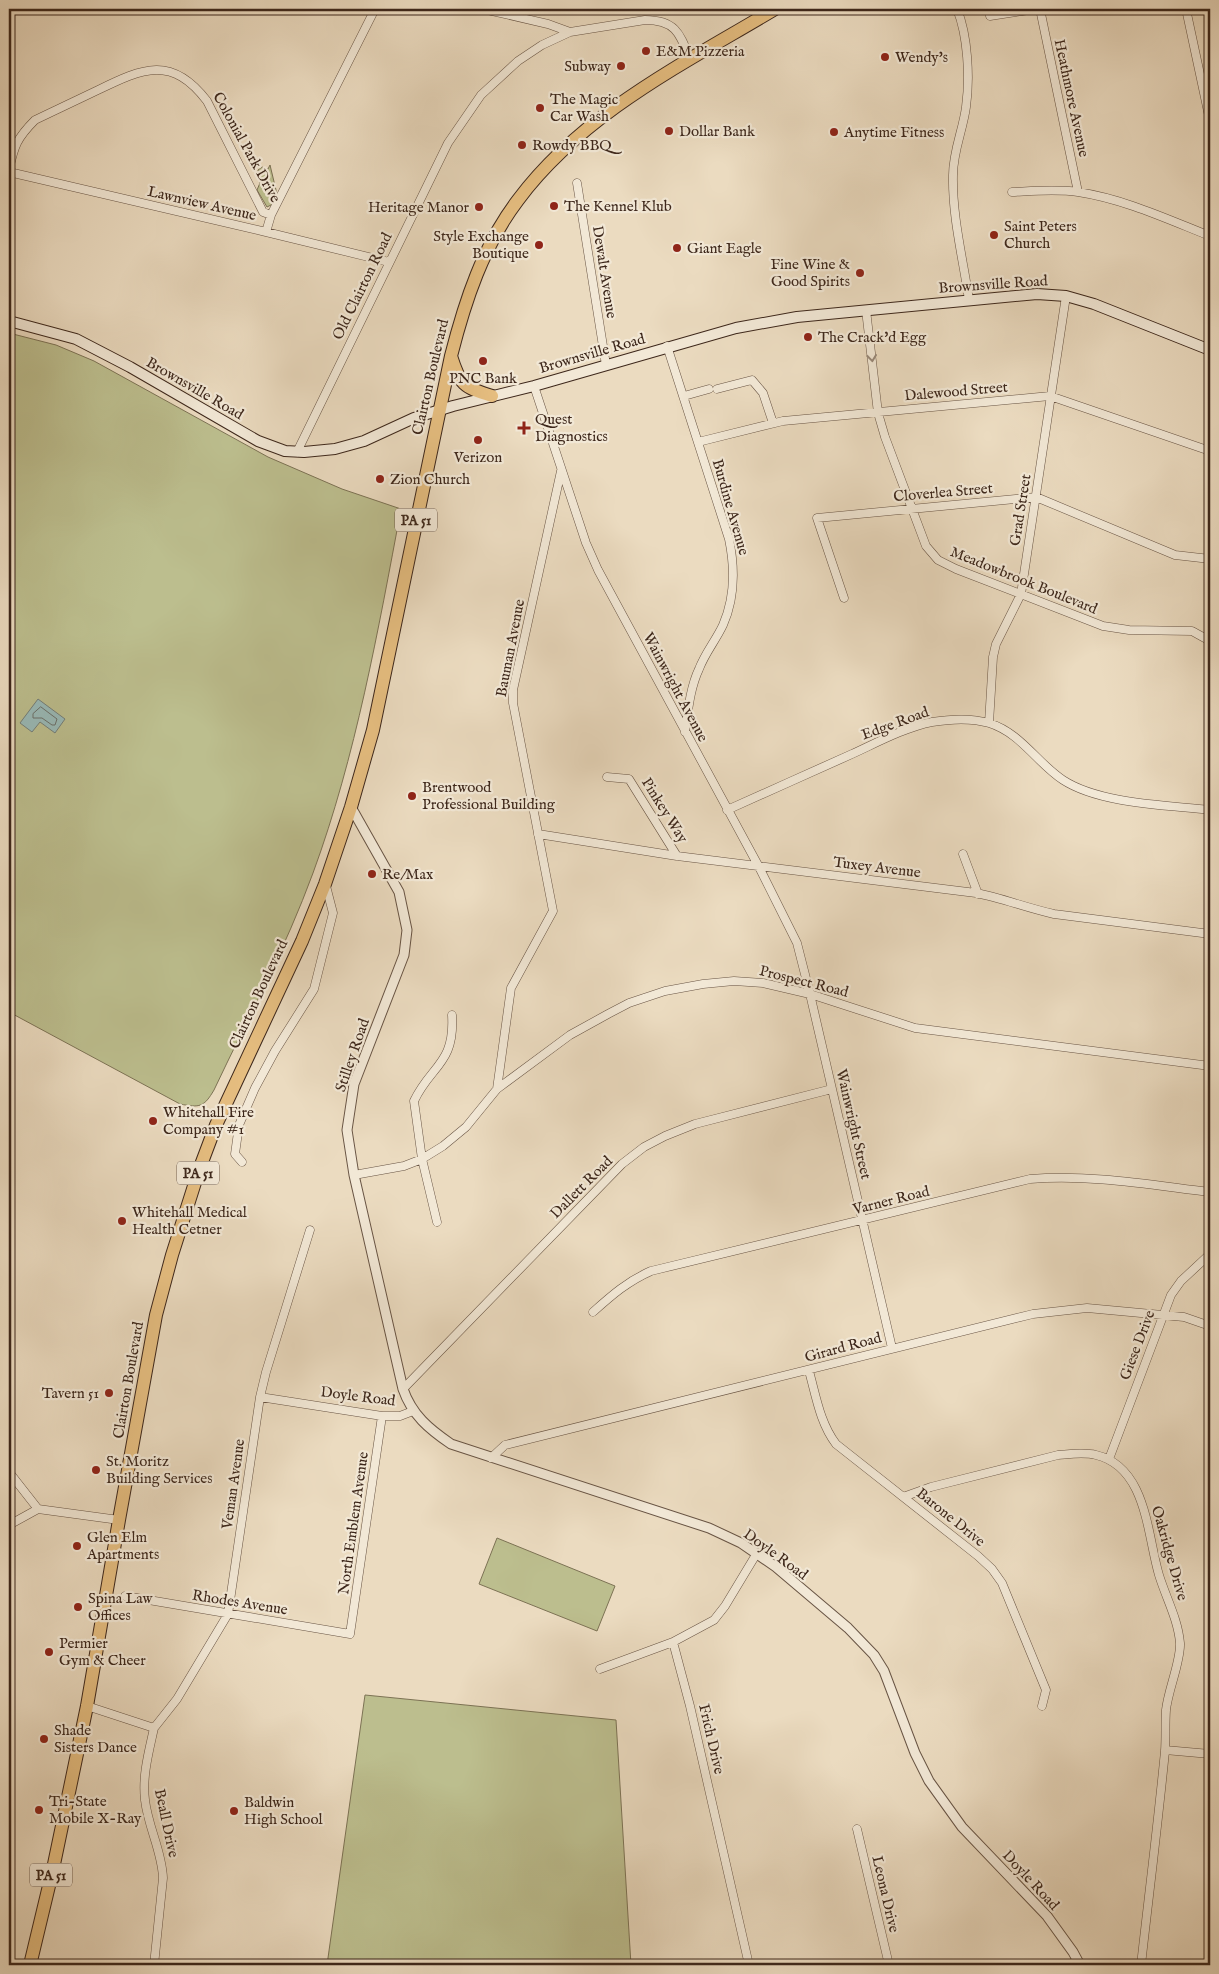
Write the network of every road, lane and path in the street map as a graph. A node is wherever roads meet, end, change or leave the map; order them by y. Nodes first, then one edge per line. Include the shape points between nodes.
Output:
1 (375, 9) edge
2 (483, 9) edge
3 (775, 9) edge
4 (957, 9) edge
5 (1036, 9) edge
6 (1040, 9) edge
7 (1186, 9) edge
8 (990, 16) dead end
9 (570, 32) junction
10 (690, 60) junction
11 (1210, 121) edge
12 (9, 171) edge
13 (577, 183) dead end
14 (1012, 192) dead end
15 (1078, 192) junction
16 (271, 215) junction
17 (266, 232) junction
18 (1210, 236) edge
19 (388, 262) junction
20 (1066, 296) junction
21 (969, 300) junction
22 (866, 310) junction
23 (9, 321) edge
24 (667, 346) junction
25 (1210, 350) edge
26 (450, 356) junction
27 (606, 365) junction
28 (534, 386) junction
29 (492, 396) junction
30 (684, 396) junction
31 (1050, 396) junction
32 (439, 410) junction
33 (878, 412) junction
34 (772, 423) junction
35 (698, 442) junction
36 (1210, 451) edge
37 (297, 452) junction
38 (561, 469) junction
39 (1036, 497) junction
40 (912, 508) junction
41 (1210, 559) edge
42 (1021, 594) junction
43 (844, 598) dead end
44 (1210, 641) edge
45 (989, 723) junction
46 (685, 732) junction
47 (607, 777) dead end
48 (352, 807) junction
49 (727, 810) junction
50 (1210, 810) edge
51 (538, 834) junction
52 (963, 854) dead end
53 (677, 856) junction
54 (760, 867) junction
55 (325, 884) junction
56 (978, 894) junction
57 (1210, 934) edge
58 (810, 994) junction
59 (452, 1015) dead end
60 (1210, 1066) edge
61 (497, 1089) junction
62 (832, 1089) junction
63 (422, 1159) junction
64 (242, 1162) dead end
65 (354, 1175) junction
66 (1210, 1192) edge
67 (862, 1221) junction
68 (436, 1222) dead end
69 (310, 1230) dead end
70 (1210, 1254) edge
71 (593, 1312) dead end
72 (1163, 1314) junction
73 (1210, 1326) edge
74 (892, 1348) junction
75 (809, 1371) junction
76 (403, 1389) junction
77 (260, 1397) junction
78 (413, 1412) junction
79 (382, 1416) junction
80 (491, 1458) junction
81 (1109, 1459) junction
82 (9, 1472) edge
83 (903, 1496) junction
84 (38, 1509) junction
85 (118, 1520) junction
86 (9, 1525) edge
87 (757, 1553) junction
88 (125, 1596) dead end
89 (228, 1614) junction
90 (350, 1634) joint
91 (673, 1642) junction
92 (600, 1669) dead end
93 (87, 1706) junction
94 (1042, 1706) dead end
95 (154, 1728) junction
96 (1165, 1750) junction
97 (1210, 1754) edge
98 (857, 1829) dead end
99 (30, 1965) edge
100 (154, 1965) edge
101 (749, 1965) edge
102 (889, 1965) edge
103 (1080, 1965) edge
104 (1141, 1965) edge

1 - 16 street, Colonial Park Drive
2 - 9 street
3 - 10 highway, Clairton Boulevard / PA 51
4 - 21 street via 966,44 968,73 966,107 953,177
5 - 8 street
6 - 15 street, Heathmore Avenue
7 - 11 street
9 - 10 street, Old Clairton Road via 658,20 670,24 680,34
9 - 19 street, Old Clairton Road via 542,45 480,95 448,143
10 - 26 highway, Clairton Boulevard / PA 51 via 626,99 593,124 546,167 517,201 478,270 463,307
12 - 16 street, Colonial Park Drive via 14,146 35,120 130,74 146,69 163,70 182,76 198,89 263,212
12 - 17 street, Lawnview Avenue
13 - 27 street, Dewalt Avenue
14 - 15 street
15 - 18 street via 1110,198
16 - 17 street, Colonial Park Drive
17 - 19 street, Lawnview Avenue
19 - 37 street, Old Clairton Road
20 - 21 main road, Brownsville Road via 1037,294
20 - 25 main road, Brownsville Road via 1122,314
20 - 31 street, Grad Street
21 - 22 main road, Brownsville Road
22 - 24 main road, Brownsville Road via 797,317 736,328
22 -> 33 street, Meadowbrook Boulevard
23 - 37 main road, Brownsville Road via 76,339 258,441
24 - 27 main road, Brownsville Road
24 - 30 street, Burdine Avenue
26 - 29 highway via 457,375 465,385
26 - 32 highway, Clairton Boulevard / PA 51
27 - 28 main road, Brownsville Road
28 - 29 main road, Brownsville Road
28 - 38 street, Wainwright Avenue
29 - 32 main road, Brownsville Road
30 - 34 street via 752,380 764,394
30 - 35 street, Burdine Avenue
31 - 33 street, Dalewood Street
31 - 36 street, Dalewood Street
31 - 39 street, Grad Street
32 - 37 main road, Brownsville Road via 364,441 320,452
32 - 48 highway, Clairton Boulevard / PA 51 via 373,730
33 - 34 street, Dalewood Street
33 - 40 street, Meadowbrook Boulevard
34 - 35 street, Dalewood Street
35 - 46 street, Burdine Avenue via 729,539 733,580 723,625 698,670
38 - 46 street, Wainwright Avenue via 598,570
38 - 51 street, Bauman Avenue via 513,690
39 - 40 street, Cloverlea Street
39 - 41 street, Cloverlea Street via 1175,555
39 - 42 street, Grad Street
40 - 42 street, Meadowbrook Boulevard via 926,546 938,560
40 - 43 street, Cloverlea Street via 817,518
42 - 44 street, Meadowbrook Boulevard via 1103,626 1129,630 1186,630
42 - 45 street, Grad Street via 993,656
45 - 49 street, Edge Road via 932,722 876,743
45 - 50 street, Edge Road via 1024,744 1063,780 1078,788 1104,798
46 - 49 street, Wainwright Avenue
47 - 53 street, Pinkey Way via 629,779
48 - 55 highway, Clairton Boulevard / PA 51
48 - 65 street, Stilley Road via 399,892 407,930 404,955 354,1084 347,1130
49 - 54 street, Wainwright Avenue
51 - 53 street, Tuxey Avenue
51 - 61 street, Bauman Avenue via 553,911 511,988
52 - 56 street
53 - 54 street, Tuxey Avenue
54 - 56 street, Tuxey Avenue
54 - 58 street, Wainwright Avenue via 797,943
55 - 64 street via 333,913 314,989 275,1050 239,1125 234,1154
55 - 85 highway, Clairton Boulevard / PA 51 via 302,941 216,1125 186,1208 156,1314
56 - 57 street, Tuxey Avenue via 1054,914
58 - 60 street, Prospect Road via 915,1028
58 - 61 street, Prospect Road via 763,983 734,981 665,991 629,1003 570,1035
58 - 62 street, Wainwright Street
59 - 63 street via 453,1030 448,1051 414,1102
61 - 63 street, Prospect Road via 466,1128
62 - 67 street, Wainwright Street
62 - 76 street, Dallett Road via 695,1124 644,1148 622,1164
63 - 65 street, Prospect Road via 404,1166
63 - 68 street
65 - 76 street, Stilley Road
66 - 67 street, Varner Road via 1083,1177 1030,1179
67 - 71 street, Varner Road via 652,1271 634,1278
67 - 74 street, Wainwright Street
69 - 77 street, Veman Avenue
70 - 72 street, Giese Drive via 1181,1280
72 - 73 street, Girard Road
72 - 74 street, Girard Road via 1061,1309
72 - 81 street, Giese Drive
74 - 75 street, Girard Road
75 - 80 street, Girard Road via 505,1445
75 - 83 street, Barone Drive via 828,1434 836,1444
76 - 78 street, Stilley Road
77 - 79 street, Doyle Road
77 - 89 street, Veman Avenue
78 - 79 street, Doyle Road
78 - 80 street, Doyle Road via 422,1423 451,1444
79 - 90 street, North Emblem Avenue
80 - 87 street, Doyle Road via 669,1513 709,1528
81 - 83 street via 1079,1453 1058,1455
81 - 96 street, Oakridge Drive via 1123,1471 1138,1493 1159,1575 1178,1625 1180,1646 1166,1709
82 - 84 street
83 - 94 street, Barone Drive via 978,1556 1002,1582 1046,1690
84 - 85 street
84 - 86 street
85 - 93 highway, Clairton Boulevard / PA 51
87 - 91 street via 714,1620
87 - 103 street, Doyle Road via 848,1628 874,1655 884,1671 915,1754 943,1803 1046,1916
88 - 89 street, Rhodes Avenue
89 - 90 street, Rhodes Avenue
89 - 95 street, Veman Avenue via 177,1698
91 - 92 street
91 - 101 street, Frich Drive
93 - 95 street
93 - 99 highway, Clairton Boulevard / PA 51
95 - 100 street, Beall Drive via 144,1782 145,1801 163,1878
96 - 97 street
96 - 104 street, Oakridge Drive
98 - 102 street, Leona Drive

